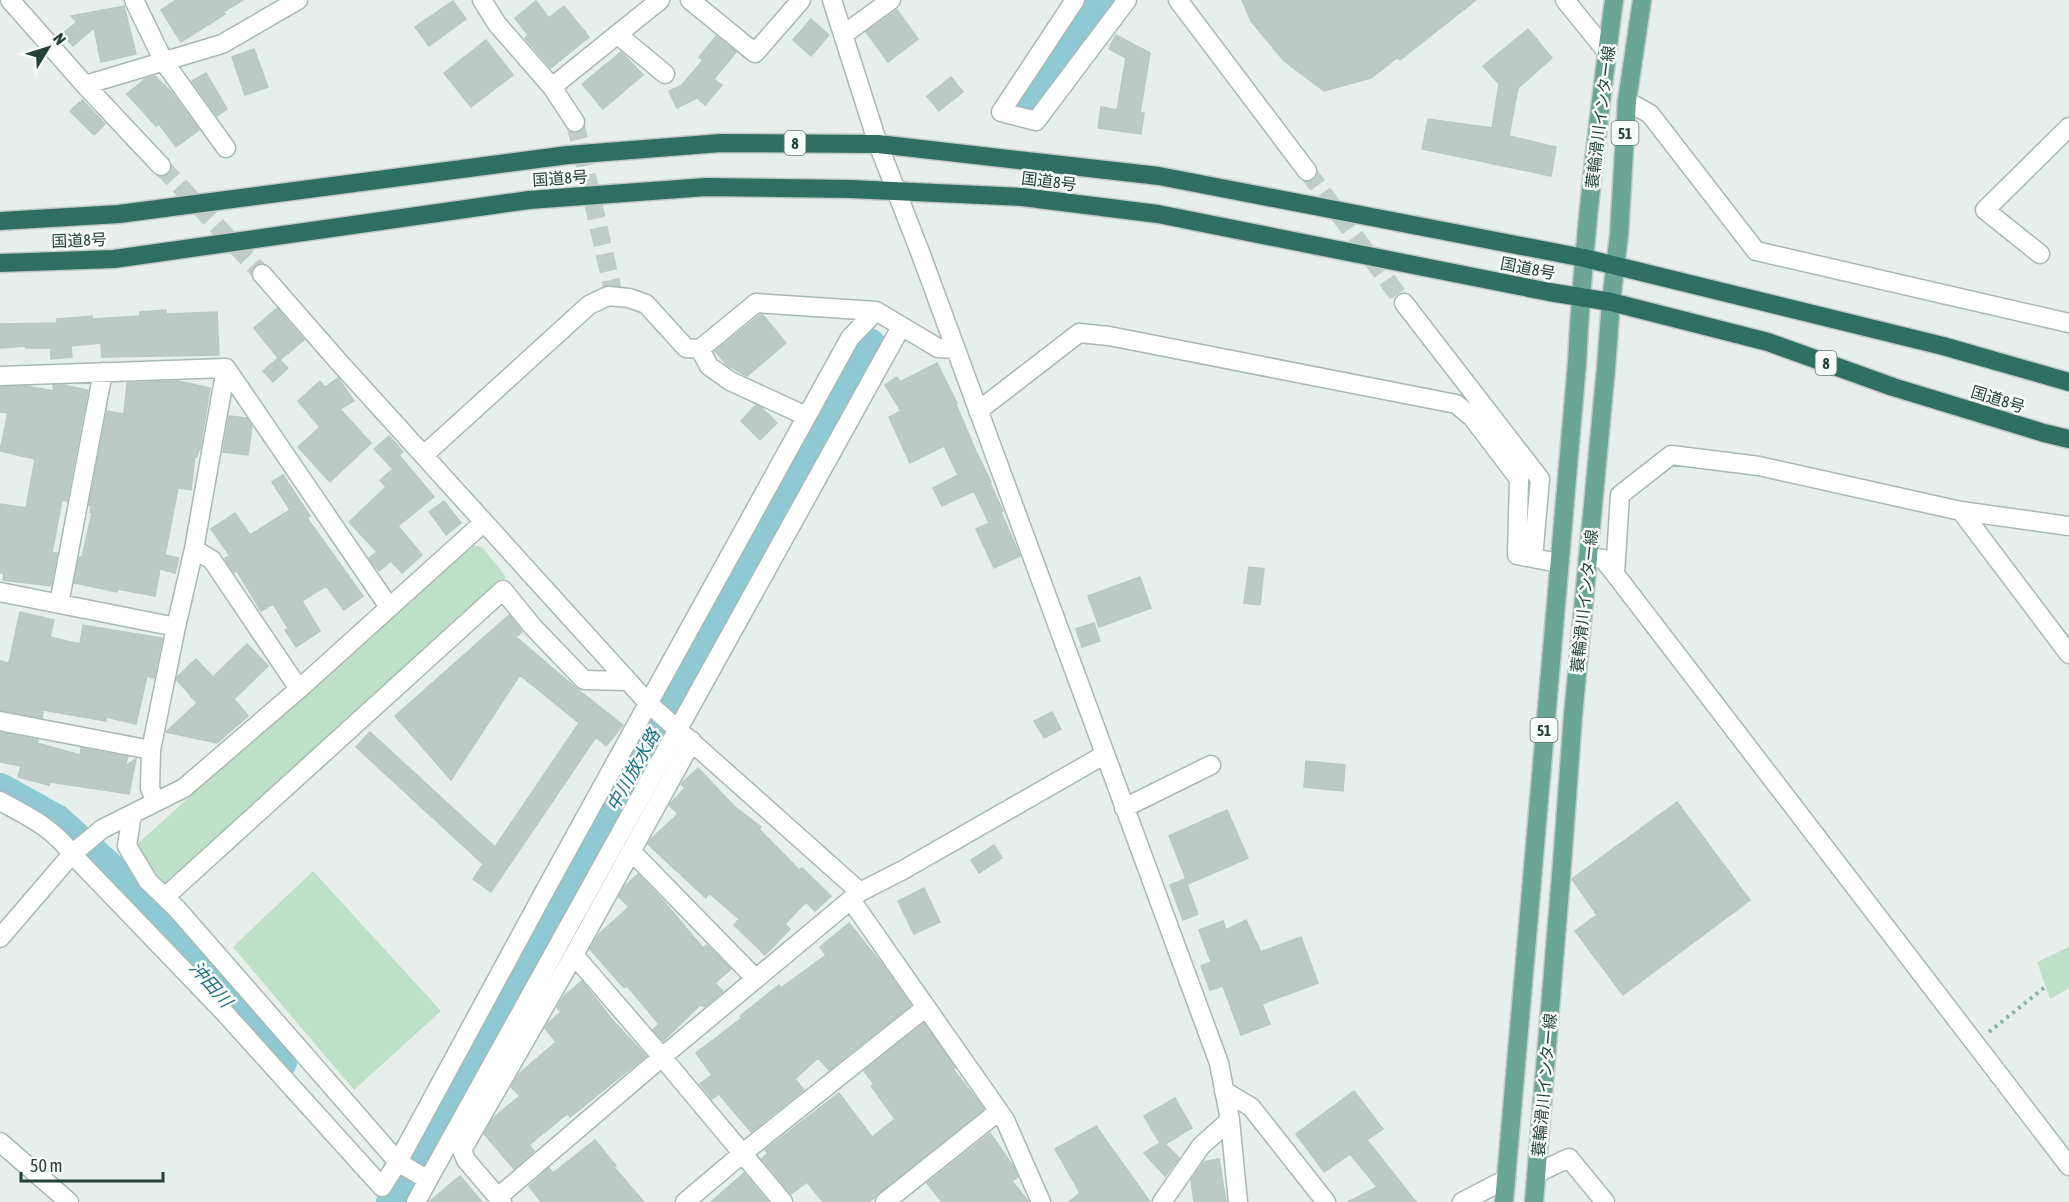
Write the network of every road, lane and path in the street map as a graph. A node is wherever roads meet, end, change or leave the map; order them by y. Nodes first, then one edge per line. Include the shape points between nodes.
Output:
1 (10, 0) edge
2 (134, 0) edge
3 (298, 0) edge
4 (482, 0) edge
5 (660, 0) edge
6 (690, 0) edge
7 (801, 0) edge
8 (832, 0) edge
9 (891, 0) edge
10 (1075, 0) edge
11 (1127, 0) edge
12 (1178, 0) edge
13 (1565, 0) edge
14 (1614, 0) edge
15 (1642, 0) edge
16 (617, 34) junction
17 (843, 35) junction
18 (1607, 52) junction
19 (164, 62) junction
20 (665, 74) dead end
21 (85, 85) junction
22 (552, 87) junction
23 (1627, 101) junction
24 (575, 122) tunnel mouth
25 (2069, 127) edge
26 (878, 144) junction
27 (226, 148) dead end
28 (161, 166) tunnel mouth
29 (1308, 171) tunnel mouth
30 (896, 192) junction
31 (0, 221) edge
32 (2040, 254) dead end
33 (1584, 258) junction
34 (0, 263) edge
35 (1615, 266) junction
36 (261, 274) tunnel mouth
37 (1580, 297) junction
38 (1611, 302) junction
39 (1404, 303) tunnel mouth
40 (876, 311) junction
41 (2069, 323) edge
42 (901, 327) junction
43 (700, 349) junction
44 (955, 349) junction
45 (226, 368) junction
46 (103, 372) junction
47 (0, 375) edge
48 (2069, 382) edge
49 (978, 411) junction
50 (806, 416) junction
51 (2069, 439) edge
52 (424, 455) junction
53 (1961, 511) junction
54 (483, 523) junction
55 (2069, 526) edge
56 (194, 549) junction
57 (1588, 557) junction
58 (1533, 558) junction
59 (1559, 563) junction
60 (524, 567) junction
61 (1615, 574) junction
62 (503, 590) junction
63 (0, 592) edge
64 (59, 604) junction
65 (388, 607) junction
66 (176, 627) junction
67 (2069, 654) edge
68 (628, 681) junction
69 (298, 689) junction
70 (651, 705) junction
71 (0, 721) edge
72 (674, 726) junction
73 (692, 741) junction
74 (151, 750) junction
75 (1104, 755) junction
76 (1211, 765) dead end
77 (0, 801) edge
78 (156, 802) junction
79 (1124, 808) junction
80 (132, 814) junction
81 (631, 851) junction
82 (72, 854) junction
83 (855, 896) junction
84 (165, 897) junction
85 (0, 938) edge
86 (574, 956) junction
87 (756, 979) junction
88 (2045, 987) dead end
89 (925, 1008) junction
90 (1974, 1044) junction
91 (662, 1057) junction
92 (1224, 1091) junction
93 (352, 1109) junction
94 (999, 1111) junction
95 (1230, 1120) junction
96 (328, 1127) junction
97 (0, 1142) edge
98 (742, 1153) junction
99 (398, 1162) junction
100 (2069, 1166) edge
101 (1537, 1173) junction
102 (1506, 1179) junction
103 (428, 1180) junction
104 (379, 1194) edge
105 (500, 1200) edge
106 (69, 1202) edge
107 (416, 1202) edge
108 (685, 1202) edge
109 (783, 1202) edge
110 (885, 1202) edge
111 (1041, 1202) edge
112 (1162, 1202) edge
113 (1238, 1202) edge
114 (1326, 1202) edge
115 (1462, 1202) edge
116 (1504, 1202) edge
117 (1534, 1202) edge
118 (1605, 1202) edge

1 - 21 street
2 - 19 street
3 - 19 street via 222,44
4 - 22 street via 497,24
5 - 16 street
6 - 7 street via 755,53
8 - 17 street
9 - 17 street
10 - 11 street via 1001,112 1036,121
12 - 29 street
13 - 18 street
14 - 18 main road, 蓑輪滑川インター線 / 51
15 - 23 main road, 蓑輪滑川インター線 / 51
16 - 20 street
16 - 22 street
17 - 26 street
18 - 33 main road, 蓑輪滑川インター線 / 51
19 - 21 street
19 - 27 street
21 - 28 street
22 - 24 street
23 - 35 main road, 蓑輪滑川インター線 / 51
23 - 41 street via 1650,114 1756,251
25 - 32 street via 1985,210
26 - 30 street
26 - 31 highway, 国道8号 / 8 via 721,143 568,155 119,214
26 - 33 highway, 国道8号 / 8 via 1159,176
30 - 34 highway, 国道8号 / 8 via 706,187 528,200 114,259
30 - 37 highway, 国道8号 / 8 via 1022,196 1158,214
30 - 44 street
33 - 35 highway, 国道8号 / 8
33 - 37 main road, 蓑輪滑川インター線 / 51
35 - 38 main road, 蓑輪滑川インター線 / 51
35 - 48 highway, 国道8号 / 8 via 1943,346
36 - 52 street
37 - 38 highway, 国道8号 / 8
37 - 59 main road, 蓑輪滑川インター線 / 51
38 - 51 highway, 国道8号 / 8 via 1768,342 1893,387
38 - 57 main road, 蓑輪滑川インター線 / 51
39 - 58 street via 1540,479
40 - 42 street
40 - 43 street via 756,303
40 - 50 street via 850,338
42 - 44 street via 938,348
42 - 72 street
43 - 50 street via 709,366 730,381
43 - 52 street via 686,348 646,304 608,296 589,305
44 - 49 street
45 - 46 street
45 - 56 street
45 - 65 street
46 - 47 street
46 - 64 street
49 - 58 street via 1078,333 1456,404 1472,417 1520,479 1517,555
49 - 75 street
50 - 70 street
52 - 54 street
53 - 55 street
53 - 61 street via 1759,466 1671,455 1620,495
53 - 67 street
54 - 60 street
54 - 65 street
56 - 66 street
56 - 69 street via 212,560
57 - 61 street via 1603,559
57 - 101 main road, 蓑輪滑川インター線 / 51
58 - 59 street
59 - 102 main road, 蓑輪滑川インター線 / 51
60 - 62 street
60 - 68 street
61 - 90 street
62 - 68 street via 584,680
62 - 84 street
63 - 64 street
64 - 66 street
65 - 69 street
66 - 74 street
68 - 70 street
69 - 78 street via 184,788
70 - 72 street
70 - 99 street
71 - 74 street
72 - 73 street
72 - 103 street
73 - 81 street
73 - 83 street
74 - 78 street via 150,788
75 - 79 street
75 - 83 street
76 - 79 street
77 - 82 street via 45,825
78 - 80 street
79 - 92 street via 1219,1063
80 - 82 street via 102,829
80 - 84 street via 127,846 148,881
81 - 86 street
81 - 87 street
82 - 85 street
82 - 96 street via 224,1011
83 - 87 street
83 - 89 street
84 - 93 street
86 - 91 street
86 - 105 street via 462,1150
87 - 91 street
88 - 90 path
89 - 94 street
89 - 98 street
90 - 100 street
91 - 98 street
91 - 105 street
92 - 95 street
92 - 114 street via 1251,1107
93 - 96 street
93 - 99 street
94 - 110 street
94 - 111 street
95 - 112 street via 1201,1146
95 - 113 street
96 - 104 street
97 - 106 street
98 - 108 street
98 - 109 street
99 - 103 street
99 - 104 street
101 - 117 main road, 蓑輪滑川インター線 / 51
101 - 118 street via 1569,1158
102 - 115 street
102 - 116 main road, 蓑輪滑川インター線 / 51
103 - 107 street

